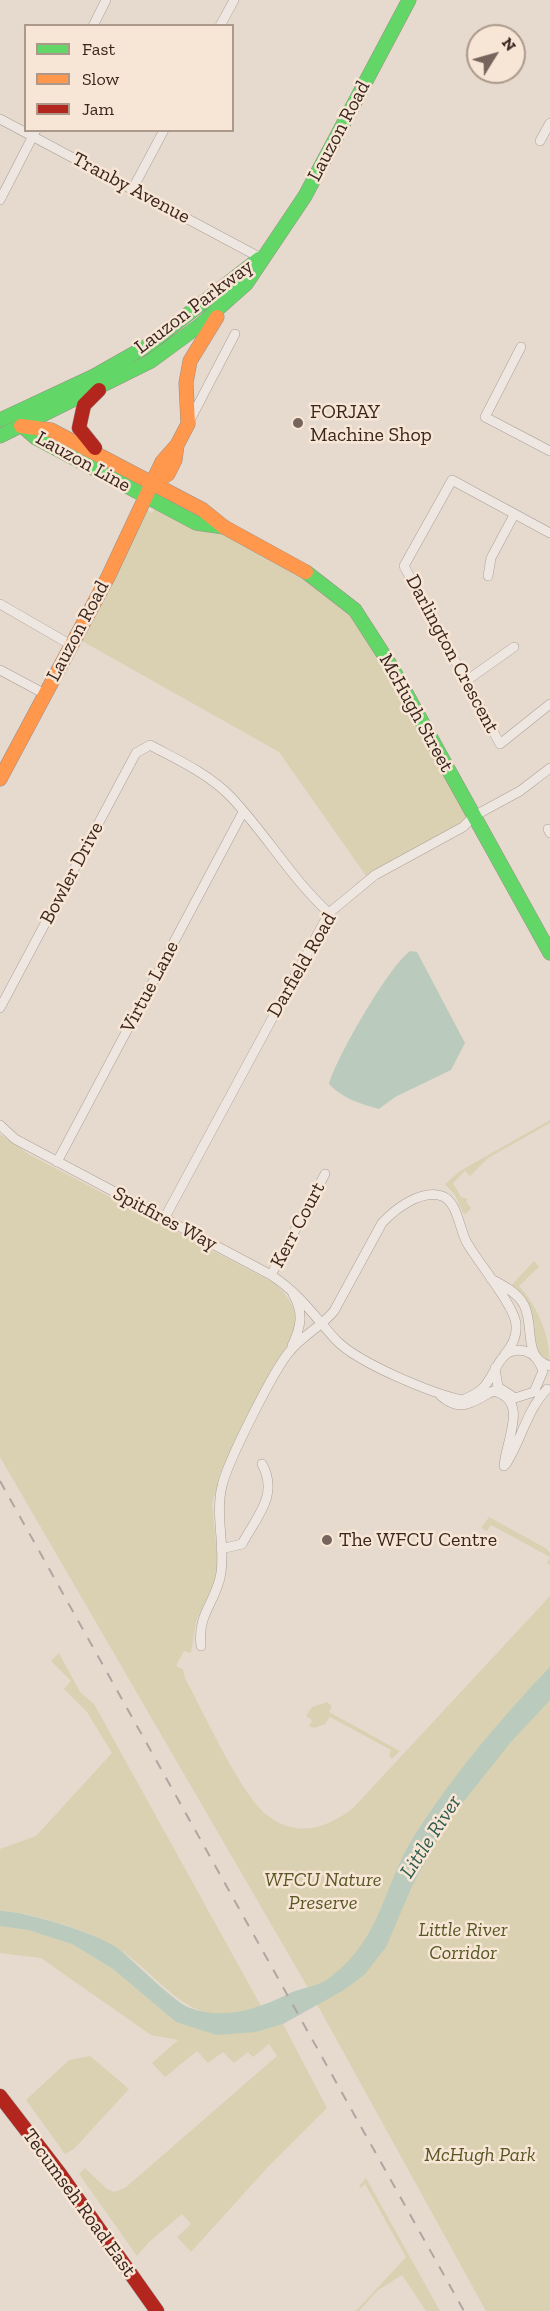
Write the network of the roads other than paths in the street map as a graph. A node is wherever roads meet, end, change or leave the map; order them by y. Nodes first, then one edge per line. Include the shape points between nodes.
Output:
1 (106, 0) edge
2 (234, 0) edge
3 (409, 0) edge
4 (94, 24) edge
5 (221, 24) edge
6 (0, 119) edge
7 (550, 123) edge
8 (24, 129) edge
9 (163, 132) edge
10 (35, 134) edge
11 (540, 141) dead end
12 (133, 188) junction
13 (0, 200) edge
14 (261, 258) junction
15 (226, 303) junction
16 (235, 334) dead end
17 (521, 347) dead end
18 (107, 382) junction
19 (15, 413) junction
20 (0, 420) edge
21 (188, 424) junction
22 (21, 426) junction
23 (0, 436) edge
24 (550, 451) edge
25 (100, 455) junction
26 (154, 483) junction
27 (146, 496) junction
28 (514, 515) junction
29 (224, 527) junction
30 (550, 533) edge
31 (488, 576) dead end
32 (0, 604) edge
33 (71, 645) junction
34 (514, 647) dead end
35 (0, 670) edge
36 (466, 681) junction
37 (45, 694) junction
38 (550, 704) edge
39 (550, 768) edge
40 (0, 778) edge
41 (243, 812) junction
42 (474, 816) junction
43 (329, 913) junction
44 (550, 953) edge
45 (0, 1008) edge
46 (0, 1125) edge
47 (57, 1162) junction
48 (325, 1174) dead end
49 (164, 1219) junction
50 (271, 1275) junction
51 (490, 1278) junction
52 (287, 1285) junction
53 (324, 1323) junction
54 (289, 1351) junction
55 (501, 1358) junction
56 (539, 1360) junction
57 (550, 1366) edge
58 (495, 1368) junction
59 (549, 1388) edge
60 (534, 1392) junction
61 (506, 1394) junction
62 (439, 1395) junction
63 (262, 1464) dead end
64 (221, 1549) junction
65 (201, 1647) dead end
66 (0, 2096) edge
67 (157, 2311) edge

1 - 4 street
2 - 5 street
3 - 14 main road, Lauzon Road via 305,196
6 - 8 street, Tranby Avenue
7 - 11 street
9 - 12 street
10 - 12 street, Tranby Avenue
10 - 13 street
12 - 14 street, Tranby Avenue
14 - 15 main road, Lauzon Parkway via 246,284
14 - 19 main road, Lauzon Parkway via 147,346
15 - 18 main road, Lauzon Parkway via 151,361
15 - 21 main road via 190,361 186,383
16 - 21 street, Lauzon Road
17 - 24 street via 485,417
18 - 22 main road, Lauzon Parkway
18 - 25 main road via 80,414 79,428
19 - 20 main road, Lauzon Parkway
19 - 22 main road, Lauzon Line
21 - 26 main road, Lauzon Road via 168,474
22 - 23 main road, Lauzon Parkway
22 - 25 main road, Lauzon Line via 51,430
22 - 27 main road, Lauzon Line via 36,438
25 - 26 main road, Lauzon Line
26 - 27 main road, Lauzon Road
26 - 29 main road, McHugh Street via 203,510
27 - 29 main road, McHugh Street via 196,523
27 - 33 main road, Lauzon Road
28 - 30 street, Darlington Crescent
28 - 31 street via 491,558
28 - 36 street, Darlington Crescent via 452,480 404,566
29 - 42 main road, McHugh Street via 300,567 355,610 391,666
32 - 33 street
33 - 37 main road, Lauzon Road
34 - 36 street
35 - 37 street
36 - 38 street, Darlington Crescent via 500,744
37 - 40 main road, Lauzon Road
39 - 42 street, Darfield Road via 520,791
41 - 43 street via 303,889
41 - 45 street, Bowler Drive via 201,773 150,745 136,753
41 - 47 street, Virtue Lane
42 - 43 street, Darfield Road via 463,827 375,874
42 - 44 main road, McHugh Street
43 - 49 street, Darfield Road
46 - 47 street, Spitfires Way via 15,1139
47 - 49 street, Spitfires Way
48 - 50 street, Kerr Court
49 - 50 street, Spitfires Way
50 - 52 street, Spitfires Way
51 - 53 street via 462,1235 451,1203 433,1194 412,1201 382,1223
51 - 55 street via 513,1311 516,1325 510,1348
51 - 56 street via 524,1304 531,1349
52 - 53 street, Spitfires Way
52 - 54 street via 299,1304 302,1323
53 - 54 street
53 - 62 street, Spitfires Way via 351,1352
54 - 64 street via 222,1485 218,1515
55 - 56 street via 519,1350
55 - 58 street
56 - 57 street
56 - 60 street via 543,1371
58 - 61 street via 498,1387
58 - 62 street via 490,1381 472,1396 462,1400
59 - 60 street
59 - 61 street via 526,1417 516,1448 504,1466 514,1413
60 - 61 street via 515,1398
61 - 62 street, Spitfires Way via 493,1391 460,1407
63 - 64 street via 270,1479 269,1494 242,1544
64 - 65 street via 220,1581 202,1619
66 - 67 main road, Tecumseh Road East

